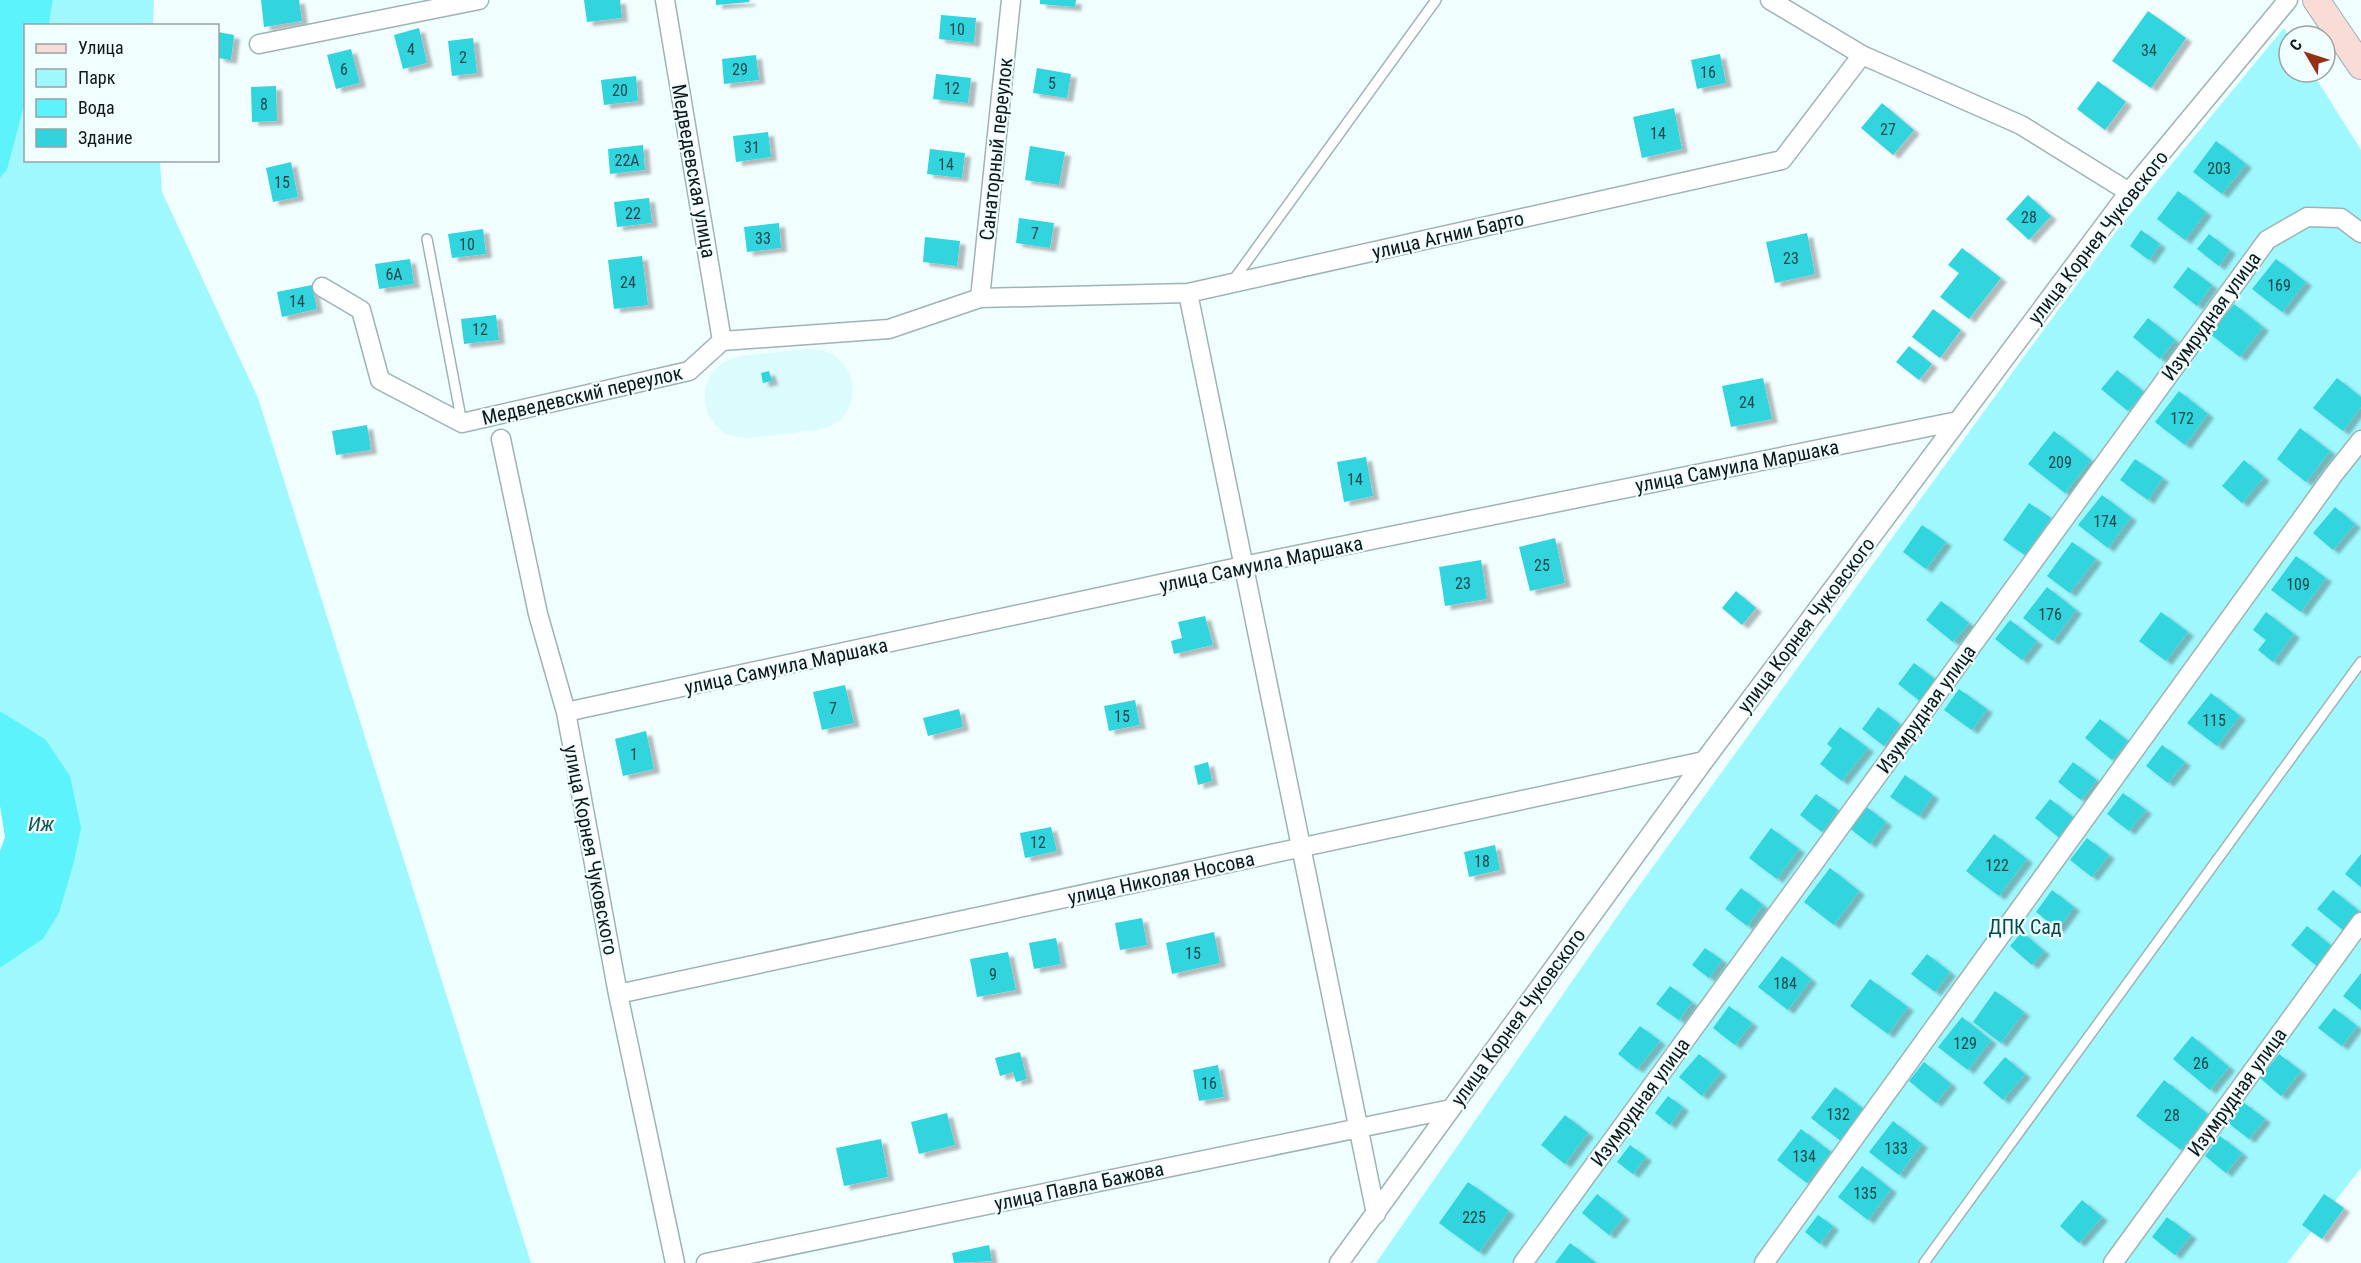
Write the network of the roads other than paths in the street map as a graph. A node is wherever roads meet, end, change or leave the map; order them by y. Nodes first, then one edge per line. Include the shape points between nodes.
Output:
1 (479, 0) edge
2 (665, 0) edge
3 (1011, 0) edge
4 (1436, 0) edge
5 (1770, 0) edge
6 (2288, 0) edge
7 (2316, 0) edge
8 (259, 44) dead end
9 (1862, 55) junction
10 (2361, 66) edge
11 (2129, 192) junction
12 (2361, 233) edge
13 (427, 239) dead end
14 (1230, 284) junction
15 (322, 287) dead end
16 (1188, 293) junction
17 (980, 298) junction
18 (722, 341) junction
19 (1958, 421) junction
20 (462, 423) junction
21 (501, 439) dead end
22 (2361, 440) edge
23 (1243, 566) junction
24 (2361, 662) edge
25 (566, 712) junction
26 (1704, 761) junction
27 (1301, 848) junction
28 (2361, 922) edge
29 (618, 994) junction
30 (1451, 1109) junction
31 (1358, 1128) junction
32 (1376, 1214) junction
33 (675, 1263) edge
34 (706, 1263) edge
35 (1339, 1263) edge
36 (1523, 1263) edge
37 (1764, 1263) edge
38 (1924, 1263) edge
39 (2113, 1263) edge

1 - 8 street
2 - 18 street, Медведевская улица
3 - 17 street, Санаторный переулок
4 - 14 lane
5 - 9 street
6 - 11 street, улица Корнея Чуковского
7 - 10 street
9 - 11 street via 2021,125
9 - 14 street, улица Агнии Барто via 1782,160
11 - 19 street, улица Корнея Чуковского
12 - 36 street, Изумрудная улица via 2341,218 2307,217 2267,240
13 - 20 lane
14 - 16 street, улица Агнии Барто
15 - 20 street, Медведевский переулок via 361,310 380,380
16 - 17 street, улица Агнии Барто
16 - 23 street
17 - 18 street, улица Агнии Барто via 889,329
18 - 20 street, Медведевский переулок via 689,371
19 - 23 street, улица Самуила Маршака
19 - 26 street, улица Корнея Чуковского
21 - 25 street, улица Корнея Чуковского via 538,614
22 - 37 street
23 - 25 street, улица Самуила Маршака
23 - 27 street
24 - 38 lane
25 - 29 street, улица Корнея Чуковского
26 - 27 street, улица Николая Носова
26 - 30 street, улица Корнея Чуковского
27 - 29 street, улица Николая Носова
27 - 31 street
28 - 39 street, Изумрудная улица
29 - 33 street, улица Корнея Чуковского
30 - 31 street, улица Павла Бажова
30 - 32 street, улица Корнея Чуковского
31 - 32 street
31 - 34 street, улица Павла Бажова
32 - 35 street, улица Корнея Чуковского

